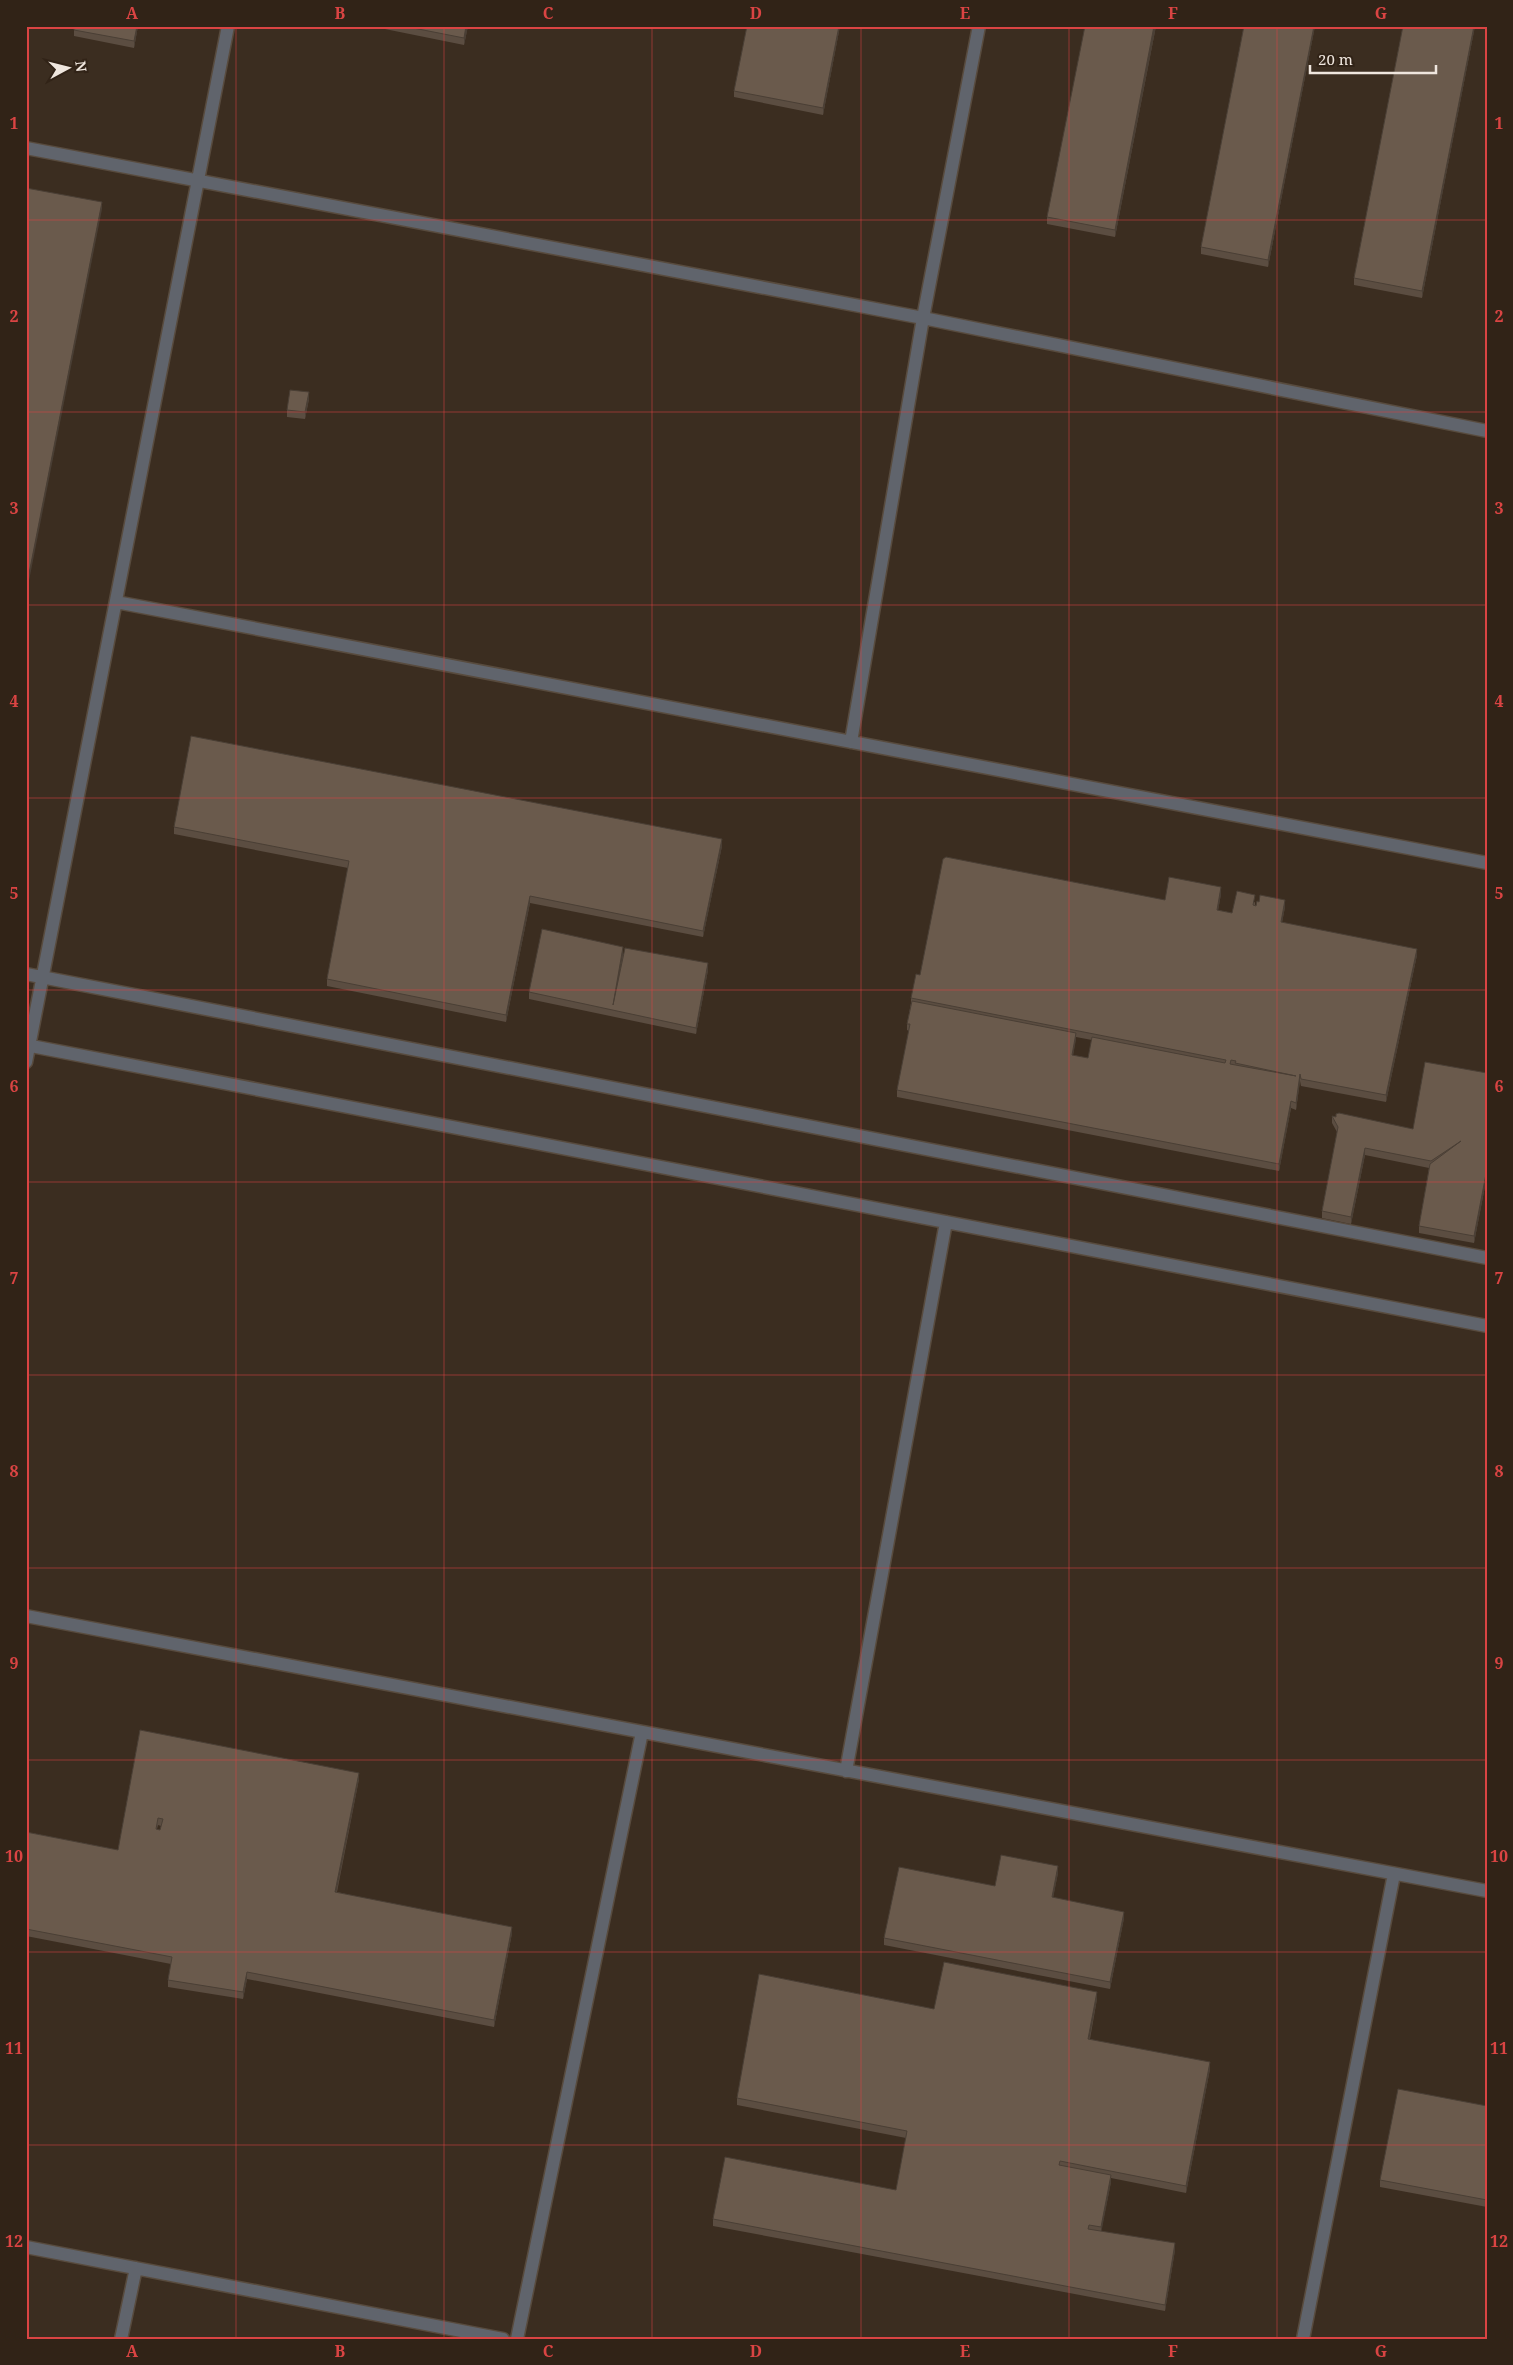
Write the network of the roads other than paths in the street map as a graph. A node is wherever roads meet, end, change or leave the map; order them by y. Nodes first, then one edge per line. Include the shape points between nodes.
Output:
1 (228, 26) edge
2 (979, 26) edge
3 (26, 148) edge
4 (198, 182) junction
5 (923, 318) junction
6 (1487, 432) edge
7 (116, 602) junction
8 (851, 742) junction
9 (1487, 863) edge
10 (26, 974) edge
11 (42, 977) junction
12 (28, 1045) edge
13 (26, 1062) edge
14 (946, 1222) junction
15 (1487, 1258) edge
16 (1487, 1326) edge
17 (26, 1616) edge
18 (642, 1732) junction
19 (846, 1771) junction
20 (1394, 1874) junction
21 (1487, 1891) edge
22 (26, 2247) edge
23 (136, 2268) junction
24 (121, 2339) edge
25 (504, 2339) edge
26 (517, 2339) edge
27 (1303, 2339) edge

1 - 4 street
2 - 5 street
3 - 4 street
4 - 5 street
4 - 7 street
5 - 6 street
5 - 8 street
7 - 8 street
7 - 11 street
8 - 9 street
10 - 11 street
11 - 12 street
11 - 15 street
12 - 13 street
12 - 14 street
14 - 16 street
14 - 19 street
17 - 18 street
18 - 19 street
18 - 26 street
19 - 20 street
20 - 21 street
20 - 27 street
22 - 23 street
23 - 24 street
23 - 25 street

